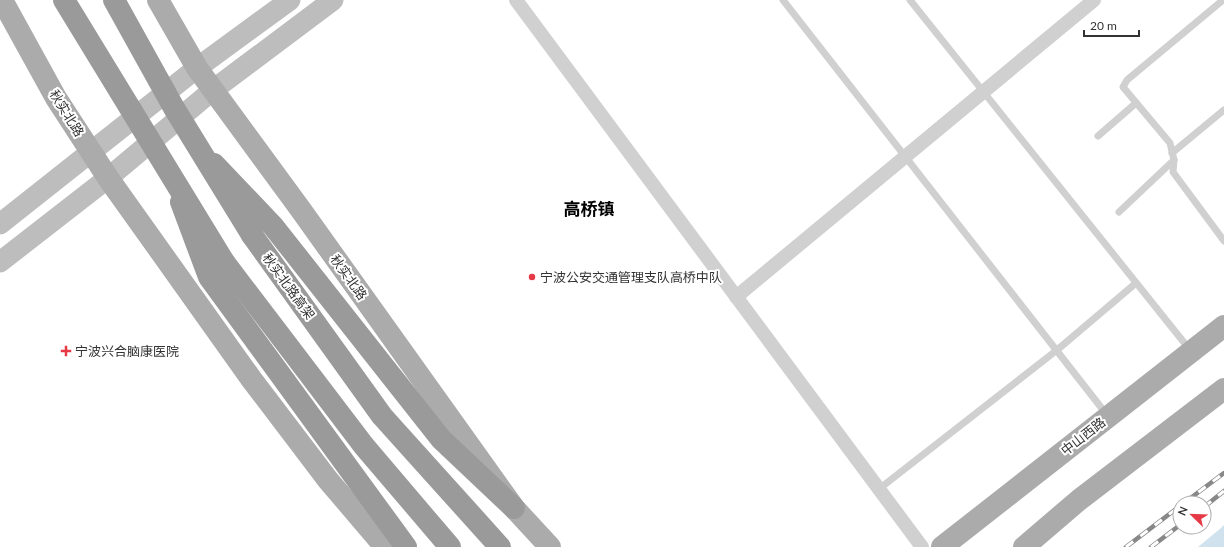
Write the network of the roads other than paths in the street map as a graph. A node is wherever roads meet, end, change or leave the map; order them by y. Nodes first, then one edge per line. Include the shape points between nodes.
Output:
1 (2, 0) edge
2 (64, 0) edge
3 (114, 0) edge
4 (158, 0) edge
5 (290, 0) edge
6 (333, 0) edge
7 (516, 0) edge
8 (783, 0) edge
9 (910, 0) edge
10 (1094, 0) edge
11 (1223, 0) edge
12 (197, 68) junction
13 (213, 90) junction
14 (982, 92) junction
15 (1136, 103) junction
16 (1224, 110) edge
17 (1098, 136) dead end
18 (199, 149) junction
19 (92, 152) junction
20 (1173, 156) junction
21 (905, 157) junction
22 (171, 174) junction
23 (108, 178) junction
24 (1119, 212) dead end
25 (0, 224) edge
26 (1224, 241) edge
27 (0, 262) edge
28 (1136, 283) junction
29 (736, 297) junction
30 (1224, 326) edge
31 (1057, 350) junction
32 (1192, 352) junction
33 (1224, 389) edge
34 (1109, 416) junction
35 (879, 489) junction
36 (514, 508) junction
37 (385, 547) edge
38 (406, 547) edge
39 (450, 547) edge
40 (500, 547) edge
41 (550, 547) edge
42 (922, 547) edge
43 (942, 547) edge
44 (1024, 547) edge

1 - 19 main road, 秋实北路 via 56,98
2 - 22 highway, bridge
3 - 18 highway, 秋实北路高架, bridge
4 - 12 main road, 秋实北路
5 - 12 street
6 - 13 street
7 - 29 street
8 - 21 lane
9 - 14 lane
10 - 14 street
11 - 15 lane via 1127,80 1123,87
12 - 13 main road, 秋实北路
12 - 19 street
13 - 23 street
13 - 36 main road, 秋实北路
14 - 21 street
14 - 28 lane
15 - 17 lane
15 - 20 lane via 1170,143
16 - 20 lane
18 - 36 highway, bridge via 274,226 441,439
18 - 40 highway, 秋实北路高架, bridge via 252,235 382,416
19 - 23 main road, 秋实北路
19 - 25 street
20 - 24 lane
20 - 26 lane via 1173,172
21 - 29 street
21 - 31 lane
22 - 38 highway, bridge via 209,277
22 - 39 highway, bridge via 224,262 364,446
23 - 27 street
23 - 37 main road, 秋实北路 via 252,380 328,480
28 - 31 lane
28 - 32 lane
29 - 35 street
30 - 32 main road, 中山西路
31 - 34 lane
31 - 35 lane
32 - 34 main road, 中山西路
33 - 44 main road via 1079,500
34 - 43 main road, 中山西路
35 - 42 street
36 - 41 main road, 秋实北路

